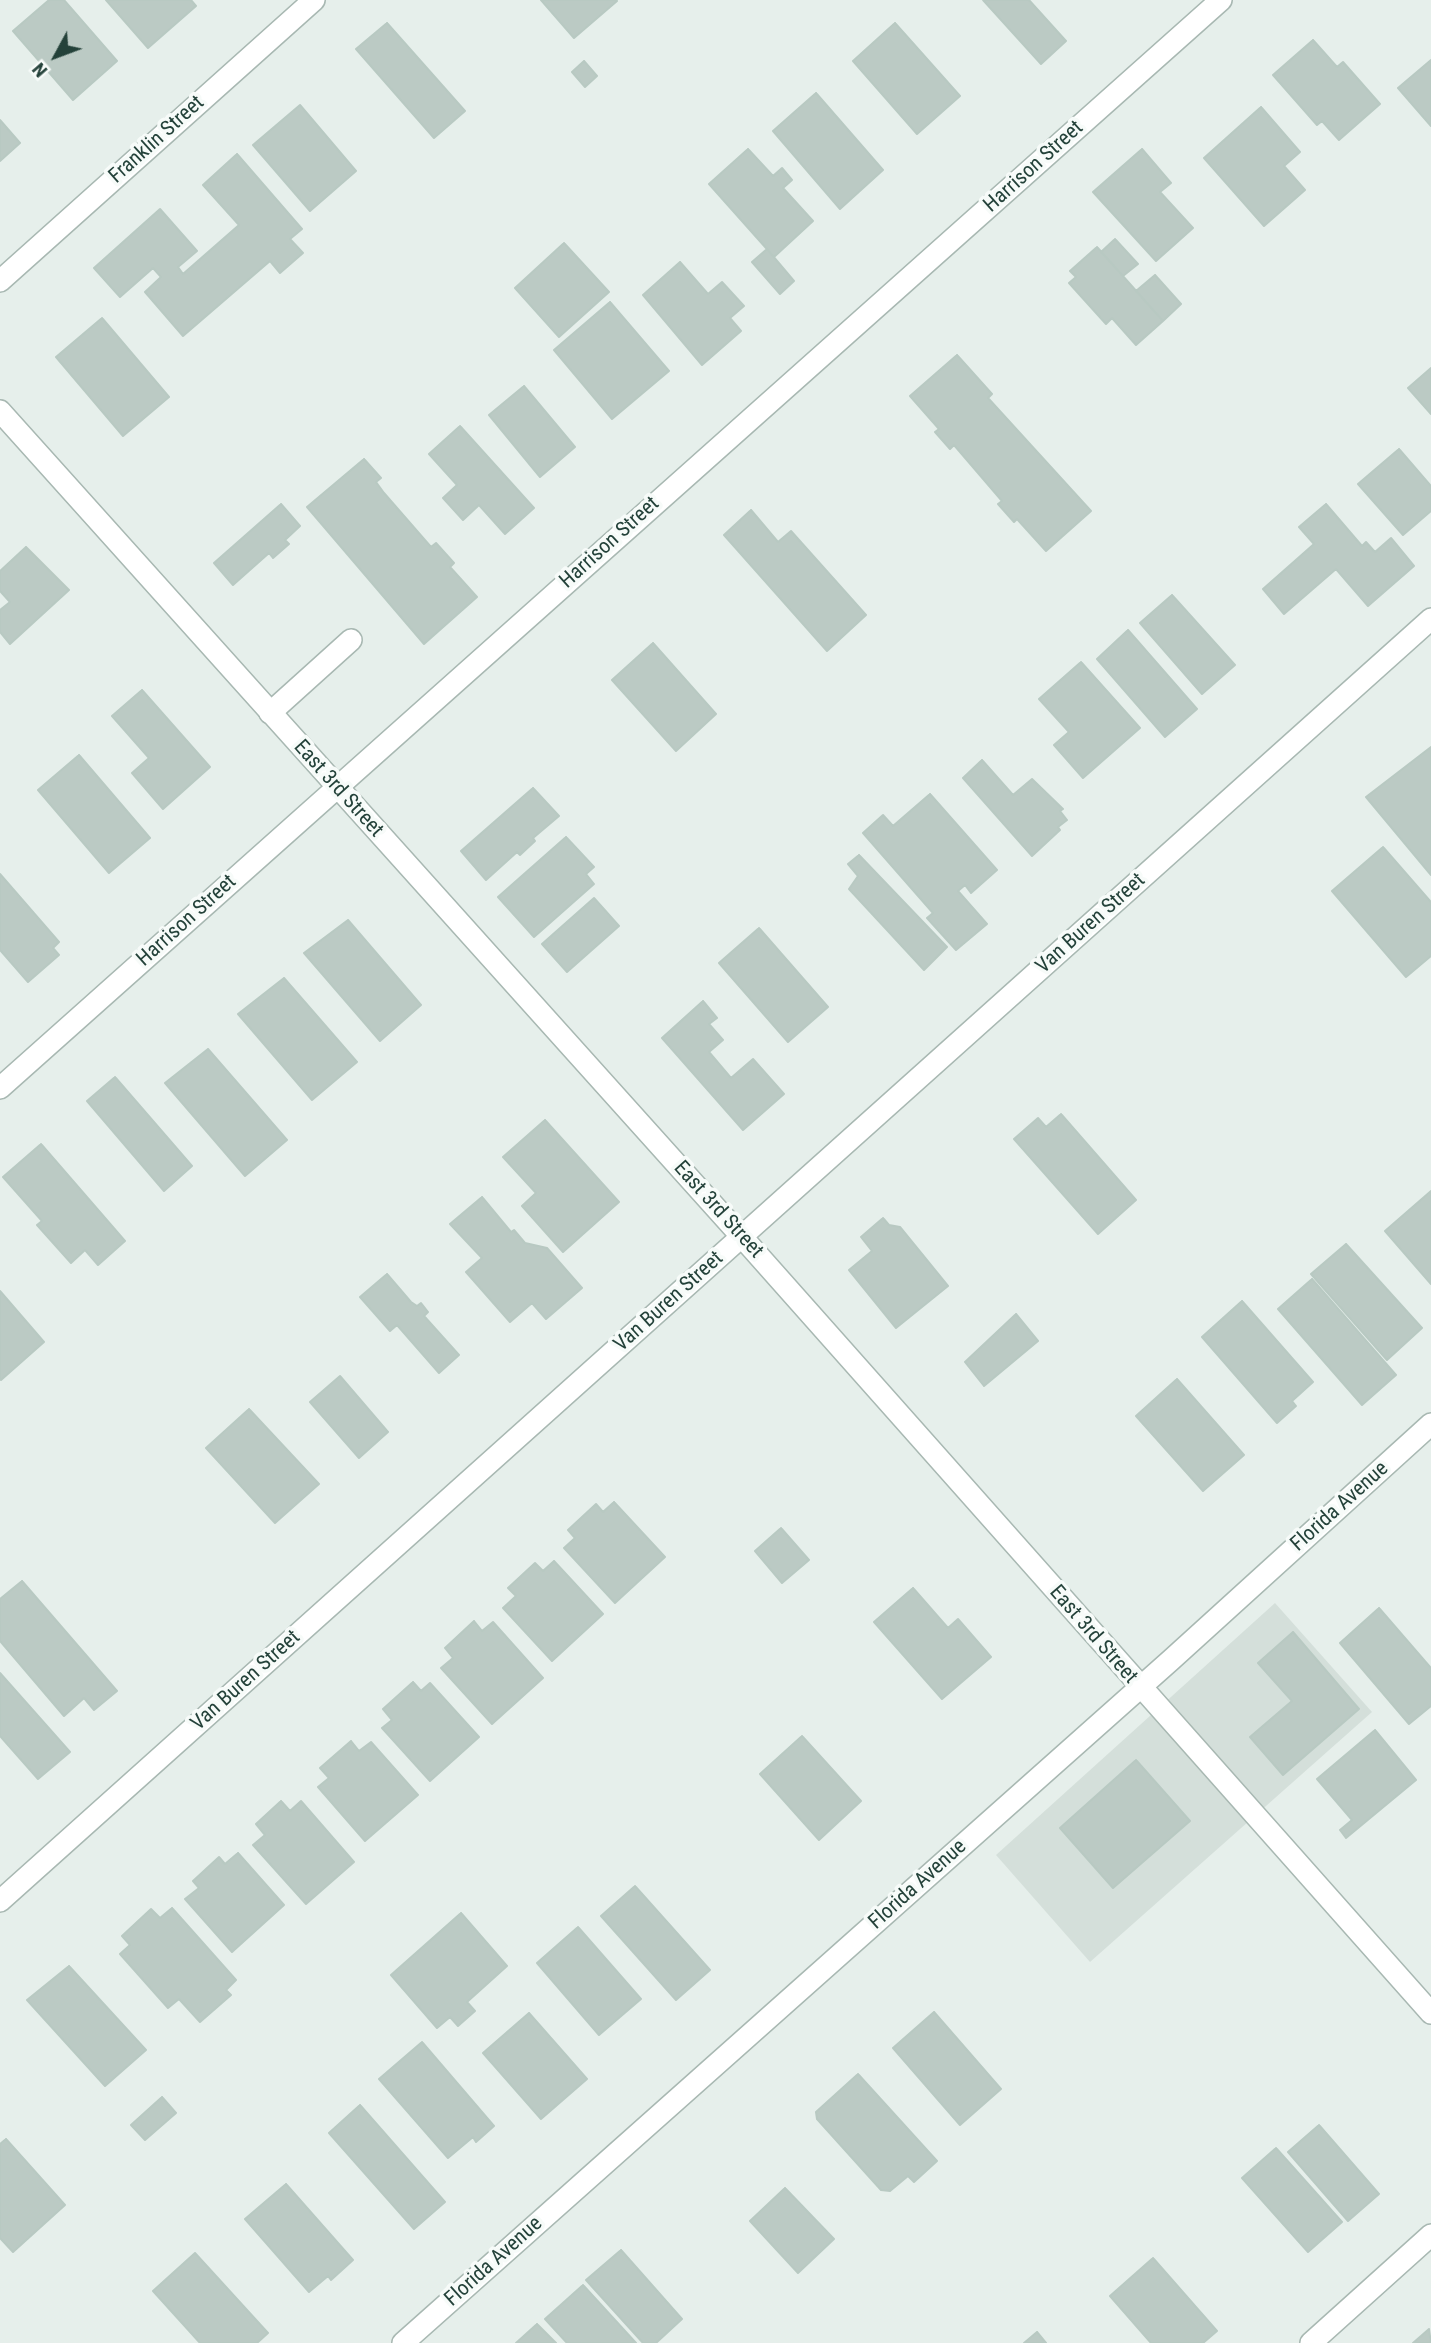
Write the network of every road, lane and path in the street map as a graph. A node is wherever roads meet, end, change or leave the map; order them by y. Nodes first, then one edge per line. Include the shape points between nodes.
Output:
1 (314, 0) edge
2 (1221, 0) edge
3 (0, 281) edge
4 (0, 411) edge
5 (1431, 619) edge
6 (351, 640) dead end
7 (270, 713) junction
8 (336, 787) junction
9 (0, 1088) edge
10 (742, 1237) junction
11 (1431, 1424) edge
12 (1139, 1688) junction
13 (0, 1901) edge
14 (1431, 2013) edge
15 (1431, 2235) edge
16 (403, 2343) edge
17 (1311, 2343) edge

1 - 3 street, Franklin Street
2 - 8 street, Harrison Street
4 - 7 street, East 3rd Street
5 - 10 street, Van Buren Street
6 - 7 street
7 - 8 street, East 3rd Street
8 - 9 street, Harrison Street
8 - 10 street, East 3rd Street
10 - 12 street, East 3rd Street
10 - 13 street, Van Buren Street
11 - 12 street, Florida Avenue
12 - 14 street, East 3rd Street
12 - 16 street, Florida Avenue
15 - 17 street

